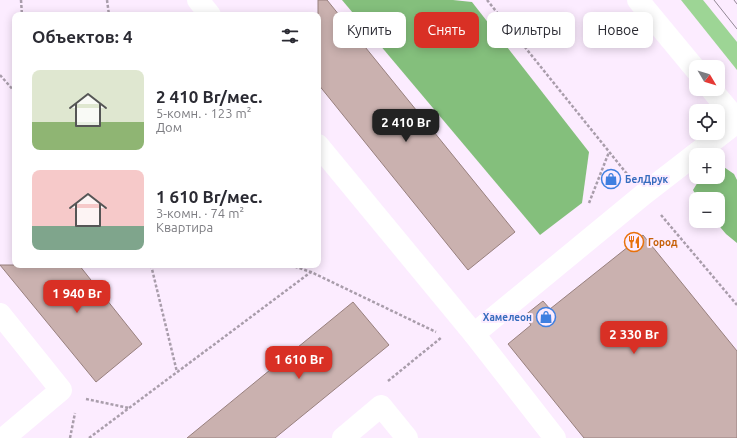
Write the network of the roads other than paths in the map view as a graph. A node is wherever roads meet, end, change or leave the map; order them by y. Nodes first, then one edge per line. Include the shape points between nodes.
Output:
1 (198, 0) edge
2 (638, 0) edge
3 (208, 12) edge
4 (689, 62) edge
5 (717, 96) edge
6 (737, 121) edge
7 (321, 149) edge
8 (0, 314) edge
9 (474, 334) junction
10 (4, 438) edge
11 (343, 438) edge
12 (407, 438) edge
13 (555, 438) edge

1 - 3 main road
2 - 4 main road
5 - 6 main road
6 - 9 main road
7 - 9 main road
8 - 10 main road via 61,390
9 - 13 main road
11 - 12 main road via 381,406

